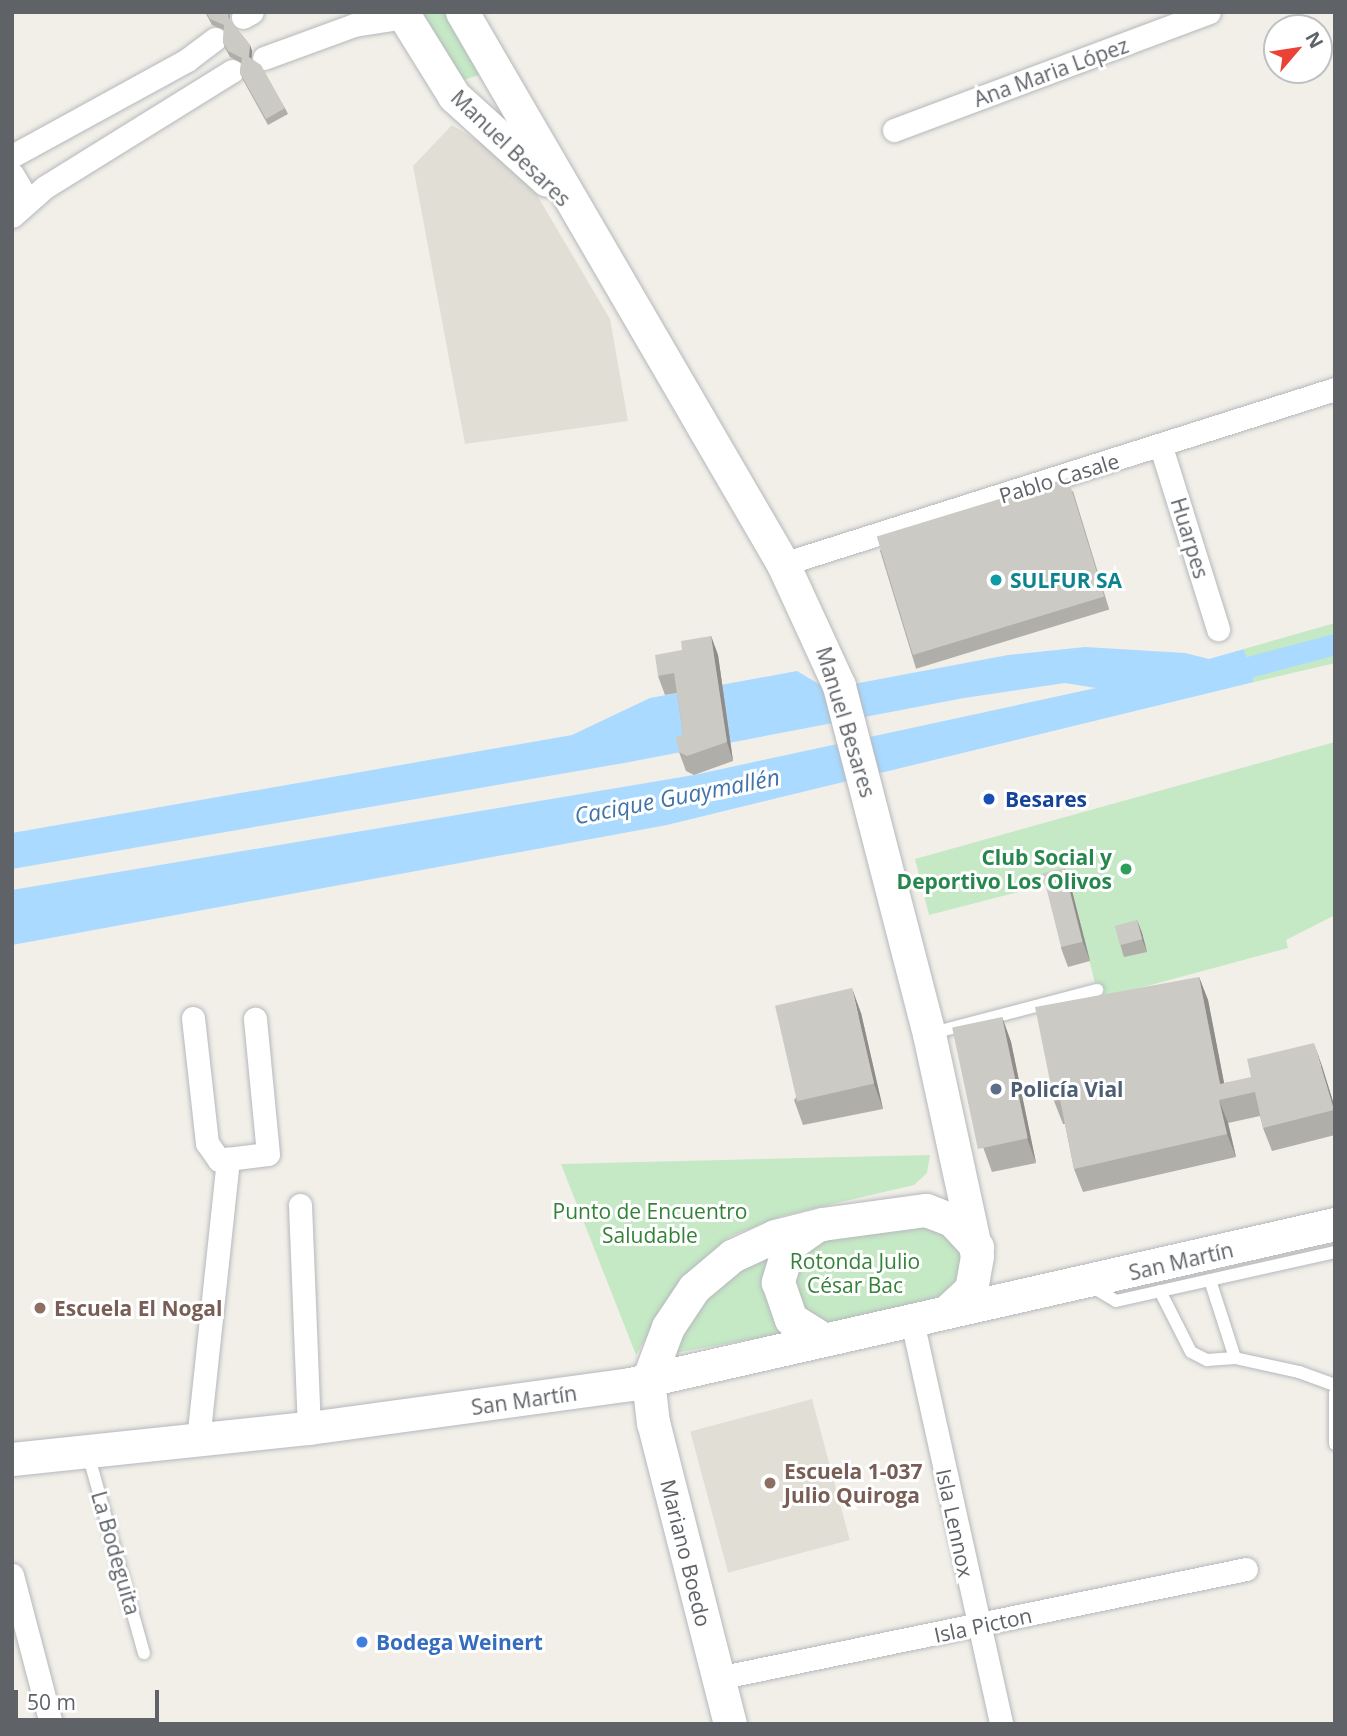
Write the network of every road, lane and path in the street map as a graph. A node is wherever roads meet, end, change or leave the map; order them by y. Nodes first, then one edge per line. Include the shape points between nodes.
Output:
1 (462, 12) edge
2 (1196, 14) edge
3 (404, 15) edge
4 (1156, 22) edge
5 (215, 39) dead end
6 (485, 52) junction
7 (264, 58) dead end
8 (232, 71) dead end
9 (450, 90) junction
10 (894, 130) dead end
11 (12, 156) edge
12 (12, 174) edge
13 (20, 209) edge
14 (578, 212) junction
15 (1335, 389) edge
16 (1161, 447) junction
17 (783, 564) junction
18 (1218, 629) dead end
19 (1097, 990) dead end
20 (193, 1018) dead end
21 (255, 1019) dead end
22 (929, 1034) junction
23 (944, 1109) junction
24 (228, 1159) junction
25 (300, 1205) dead end
26 (905, 1209) junction
27 (822, 1224) junction
28 (1335, 1224) edge
29 (974, 1242) junction
30 (1335, 1252) edge
31 (1210, 1280) junction
32 (1087, 1284) junction
33 (1160, 1291) junction
34 (1028, 1295) junction
35 (947, 1311) junction
36 (912, 1321) junction
37 (824, 1340) junction
38 (1235, 1358) junction
39 (648, 1380) junction
40 (1335, 1385) edge
41 (1335, 1393) edge
42 (309, 1428) junction
43 (198, 1440) junction
44 (1335, 1444) edge
45 (88, 1454) junction
46 (12, 1459) edge
47 (1247, 1569) dead end
48 (12, 1576) edge
49 (977, 1626) junction
50 (20, 1637) edge
51 (144, 1653) dead end
52 (718, 1678) junction
53 (51, 1724) edge
54 (730, 1724) edge
55 (1001, 1724) edge

1 - 6 main road, Manuel Besares
2 - 4 street, Ana Maria López
3 - 7 street via 354,25
3 - 9 main road, Manuel Besares
4 - 10 street, Ana Maria López
5 - 11 street via 187,60
6 - 9 main road via 489,79 483,89 464,97
6 - 14 main road, Manuel Besares
8 - 13 street
9 - 14 main road, Manuel Besares
12 - 13 street
14 - 17 main road, Manuel Besares
15 - 16 street, Pablo Casale
16 - 17 street, Pablo Casale
16 - 18 street, Huarpes
17 - 22 main road, Manuel Besares via 839,686
19 - 22 lane
20 - 24 street via 207,1143 219,1160
21 - 24 street via 268,1154
22 - 23 main road, Manuel Besares
23 - 26 main road via 940,1177 932,1191
23 - 29 main road, Manuel Besares
24 - 43 street
25 - 42 street
26 - 27 main road
26 - 29 main road via 946,1216
27 - 37 main road via 789,1245 778,1282 791,1319
27 - 39 main road via 756,1243 705,1276 674,1317
28 - 32 main road, San Martín
29 - 34 main road via 1001,1281
29 - 35 main road via 973,1284
30 - 31 lane
31 - 33 lane
31 - 38 lane
32 - 33 lane via 1116,1300
32 - 34 main road, San Martín
33 - 38 lane via 1191,1352 1207,1360
34 - 35 main road, San Martín
35 - 36 main road, San Martín
36 - 37 main road, San Martín
36 - 49 street, Isla Lennox
37 - 39 main road, San Martín
38 - 40 lane
39 - 42 main road, San Martín
39 - 52 main road, Mariano Boedo via 653,1423
41 - 44 lane
42 - 43 main road, San Martín
43 - 45 main road, San Martín
45 - 46 main road, San Martín
45 - 51 lane, La Bodeguita
47 - 49 street, Isla Picton
48 - 50 street
49 - 52 street, Isla Picton
49 - 55 street, Isla Lennox
50 - 53 street
52 - 54 main road, Mariano Boedo

